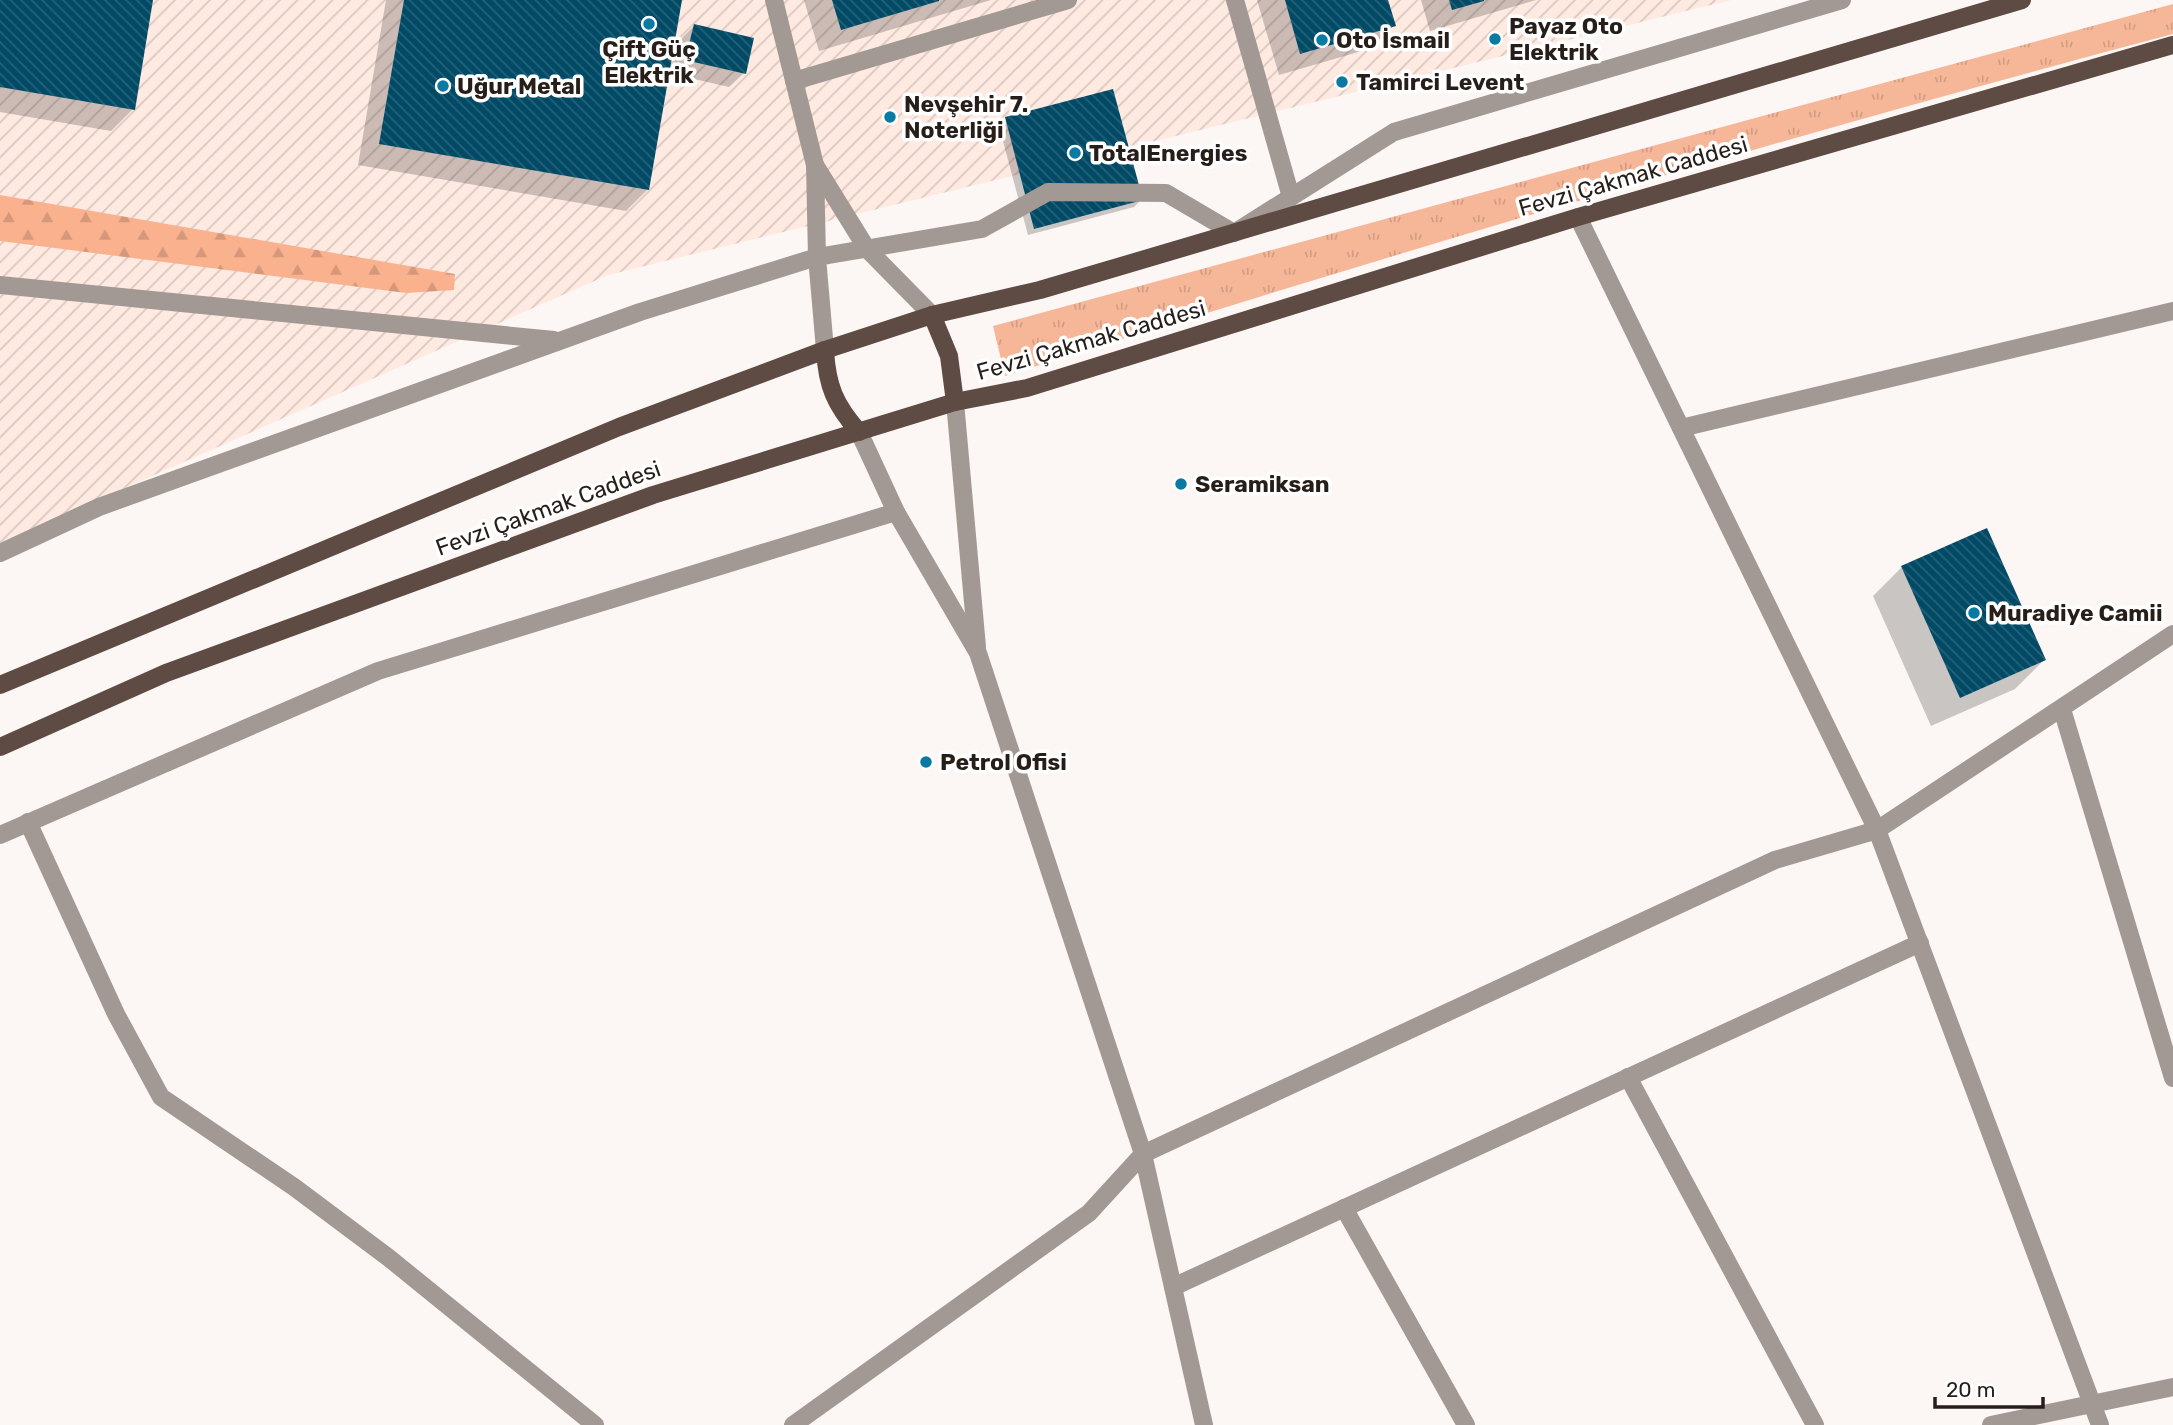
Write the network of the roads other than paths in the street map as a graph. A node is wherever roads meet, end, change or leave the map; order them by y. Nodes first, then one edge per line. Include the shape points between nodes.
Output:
1 (774, 0) edge
2 (1068, 0) edge
3 (1235, 0) edge
4 (1839, 0) edge
5 (2022, 0) edge
6 (2173, 45) edge
7 (794, 81) junction
8 (815, 166) junction
9 (1291, 197) junction
10 (1578, 217) junction
11 (1234, 233) junction
12 (867, 250) junction
13 (817, 257) junction
14 (0, 285) edge
15 (2173, 311) edge
16 (932, 315) junction
17 (561, 341) junction
18 (825, 350) junction
19 (955, 402) junction
20 (1681, 428) junction
21 (859, 432) junction
22 (896, 512) junction
23 (0, 553) edge
24 (2173, 634) edge
25 (978, 653) junction
26 (0, 685) edge
27 (2062, 709) junction
28 (0, 747) edge
29 (28, 822) junction
30 (1877, 830) junction
31 (0, 835) edge
32 (1920, 943) junction
33 (1628, 1077) junction
34 (2173, 1078) edge
35 (1143, 1154) junction
36 (1344, 1208) junction
37 (1173, 1287) junction
38 (2173, 1387) edge
39 (2094, 1404) junction
40 (595, 1425) edge
41 (793, 1425) edge
42 (1204, 1425) edge
43 (1466, 1425) edge
44 (1815, 1425) edge
45 (1991, 1425) edge
46 (2101, 1425) edge

1 - 7 street
2 - 7 street
3 - 9 street
4 - 9 street via 1394,132
5 - 11 main road, Fevzi Çakmak Caddesi
6 - 10 main road, Fevzi Çakmak Caddesi
7 - 8 street
8 - 12 street
8 - 13 street
9 - 11 street
10 - 19 main road, Fevzi Çakmak Caddesi via 1027,388
10 - 20 street
11 - 12 street via 1166,193 1048,192 982,229
11 - 16 main road, Fevzi Çakmak Caddesi via 1040,290
12 - 13 street
12 - 16 street
13 - 17 street
13 - 18 street
14 - 17 street
15 - 20 street
16 - 18 main road, Fevzi Çakmak Caddesi
16 - 19 main road via 949,356
17 - 23 street via 99,507
18 - 21 main road via 826,376 835,400
18 - 26 main road, Fevzi Çakmak Caddesi via 619,427
19 - 21 main road, Fevzi Çakmak Caddesi
19 - 25 street
20 - 30 street
21 - 22 street
21 - 28 main road, Fevzi Çakmak Caddesi via 653,495 192,664
22 - 25 street
22 - 29 street via 377,671
24 - 27 street
25 - 35 street
27 - 30 street
27 - 34 street
29 - 31 street
29 - 40 street via 116,1014 162,1097 379,1250
30 - 32 street
30 - 35 street via 1775,860
32 - 33 street
32 - 39 street
33 - 36 street
33 - 44 street
35 - 37 street
35 - 41 street via 1089,1213
36 - 37 street
36 - 43 street
37 - 42 street
38 - 39 street
39 - 45 street
39 - 46 street

